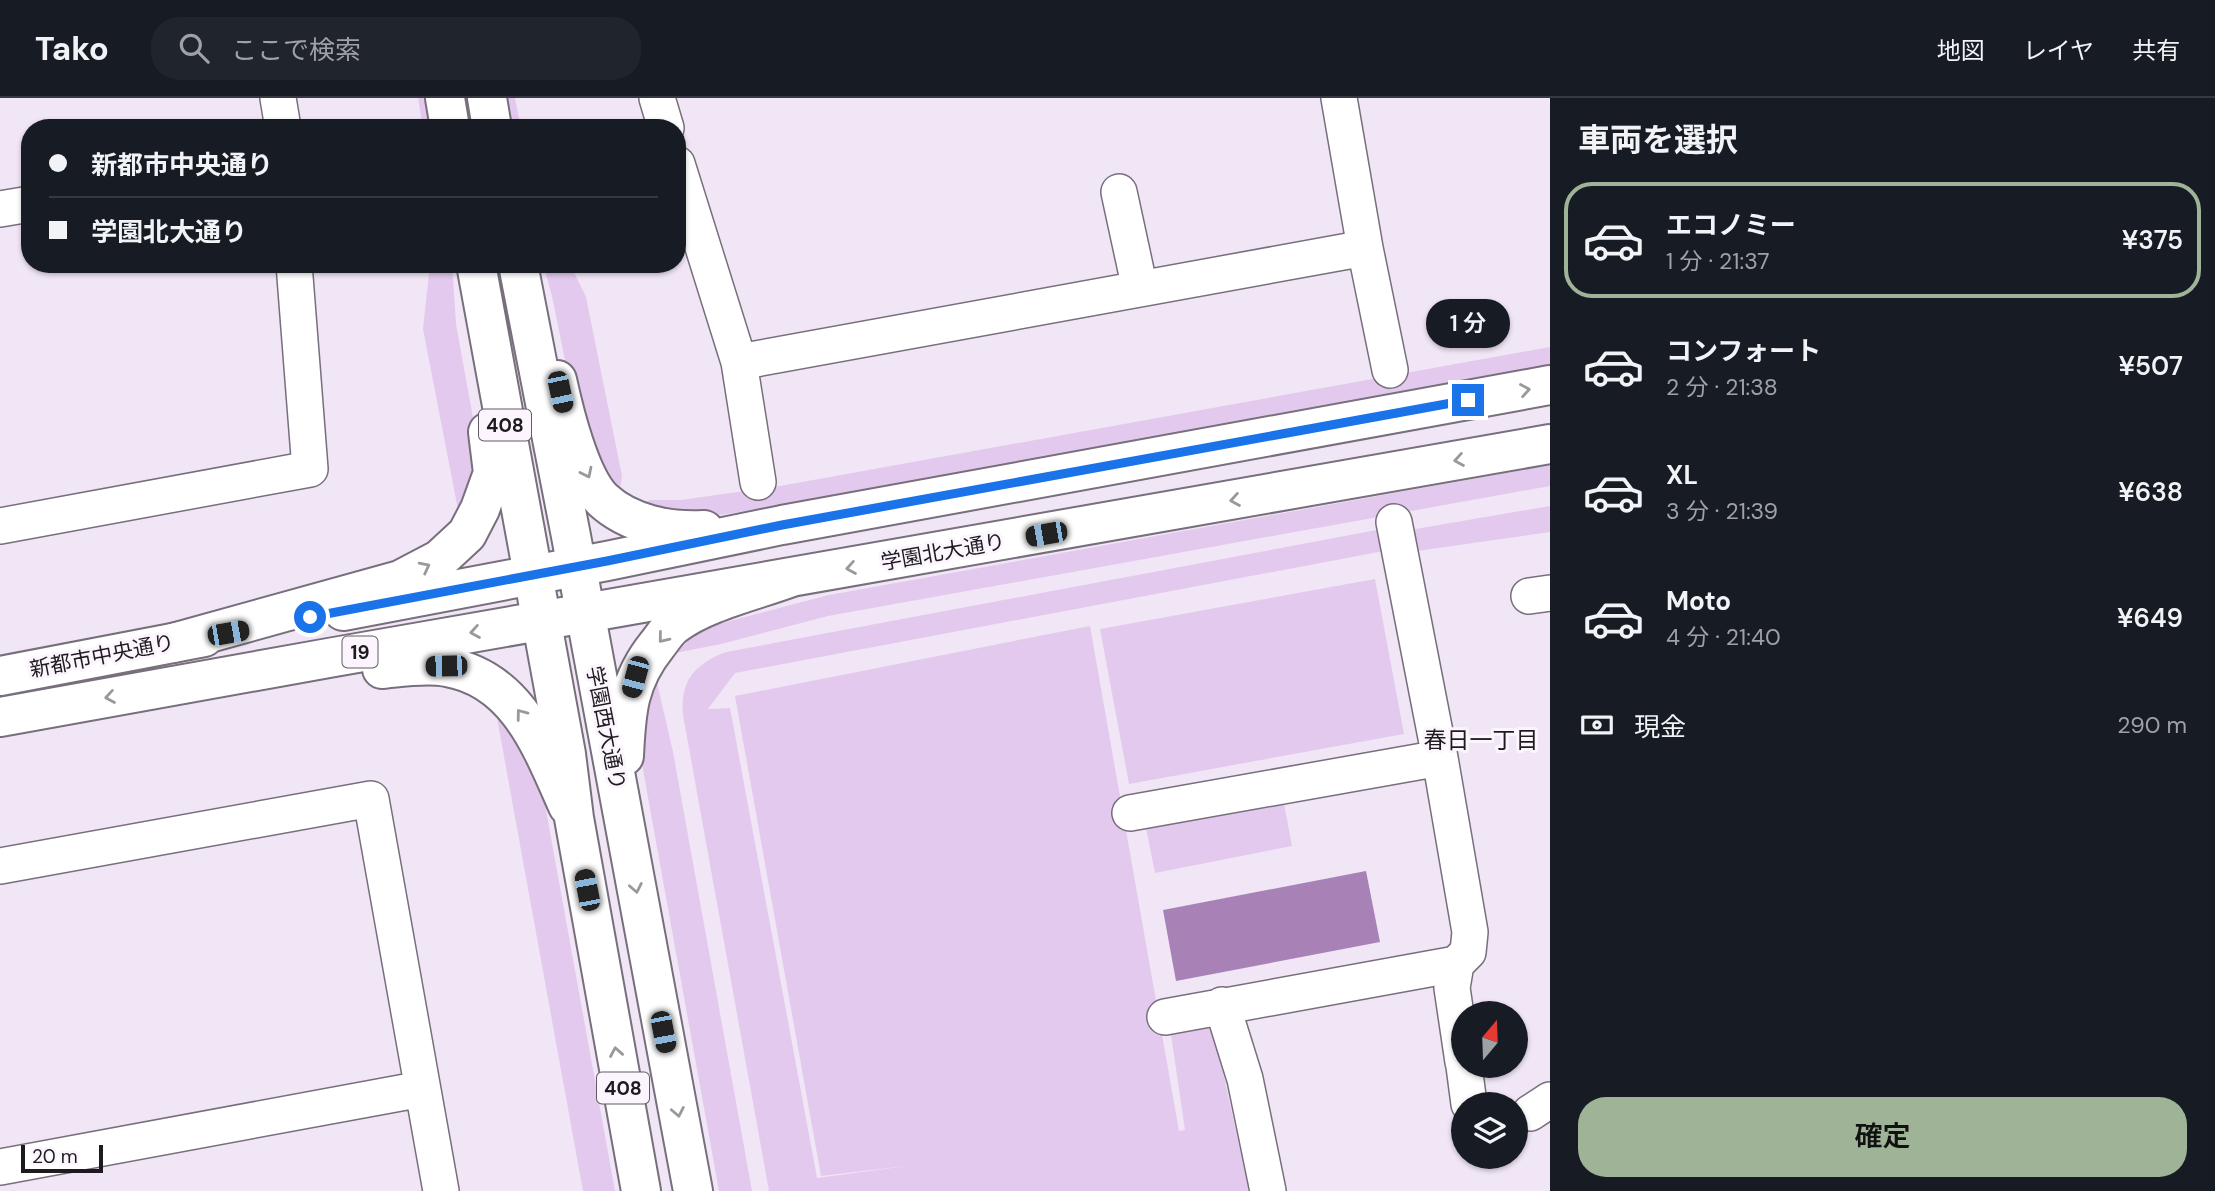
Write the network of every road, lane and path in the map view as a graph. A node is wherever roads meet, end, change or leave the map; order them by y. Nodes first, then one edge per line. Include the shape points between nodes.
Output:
1 (278, 98) edge
2 (445, 98) edge
3 (487, 98) edge
4 (657, 98) edge
5 (1339, 98) edge
6 (282, 119) edge
7 (448, 119) edge
8 (490, 119) edge
9 (663, 119) edge
10 (1119, 192) dead end
11 (686, 193) edge
12 (21, 206) edge
13 (0, 209) edge
14 (1365, 248) junction
15 (295, 273) edge
16 (477, 273) edge
17 (478, 273) edge
18 (519, 273) edge
19 (521, 273) edge
20 (1140, 289) junction
21 (739, 362) junction
22 (1390, 370) dead end
23 (1550, 385) edge
24 (1550, 444) edge
25 (758, 482) dead end
26 (1394, 522) dead end
27 (782, 525) junction
28 (0, 526) edge
29 (576, 567) junction
30 (533, 575) junction
31 (789, 578) junction
32 (584, 612) junction
33 (542, 620) junction
34 (173, 643) junction
35 (0, 676) edge
36 (178, 685) junction
37 (0, 717) edge
38 (1440, 758) junction
39 (1130, 813) dead end
40 (573, 818) junction
41 (623, 821) junction
42 (0, 866) edge
43 (1456, 964) junction
44 (1454, 1001) edge
45 (1222, 1005) junction
46 (1165, 1017) dead end
47 (422, 1089) junction
48 (0, 1167) edge
49 (5, 1191) edge
50 (441, 1191) edge
51 (641, 1191) edge
52 (693, 1191) edge
53 (1268, 1191) edge

1 - 6 street
2 - 7 main road
3 - 8 main road
4 - 9 street
5 - 14 street
10 - 20 street
11 - 21 street
12 - 13 street
14 - 20 street
14 - 22 street
15 - 28 street via 310,470
34 -> 16 main road via 400,580 440,559 467,534 493,473 470,331
17 - 30 main road, 学園西大通り / 408
18 - 29 main road, 学園西大通り / 408
19 -> 27 main road via 544,320 565,416 587,475 602,499 631,520 685,531
20 - 21 street
21 - 25 street
27 -> 23 main road
24 -> 31 main road, 学園北大通り
26 - 38 street
27 - 29 main road
29 - 30 main road, 新都市中央通り / 19
29 - 32 main road, 学園西大通り / 408
30 - 33 main road, 学園西大通り / 408
30 - 34 main road, 新都市中央通り / 19
31 - 32 main road, 学園北大通り
31 -> 41 main road via 705,608 673,625 648,657 635,677 625,715
32 - 33 main road, 学園北大通り
32 - 41 main road, 学園西大通り / 408
33 -> 36 main road, 新都市中央通り / 19
33 - 40 main road, 学園西大通り / 408
34 - 35 main road, 新都市中央通り / 19
36 -> 37 main road, 新都市中央通り / 19
40 -> 36 main road via 538,738 518,708 493,687 446,666
38 - 39 street
38 - 43 street via 1470,933 1468,952
51 -> 40 main road, 学園西大通り / 408
41 -> 52 main road, 学園西大通り / 408
42 - 47 street via 371,799
43 - 44 street
43 - 45 street
45 - 46 street
45 - 53 street via 1245,1079
47 - 48 street
47 - 50 street
48 - 49 street

